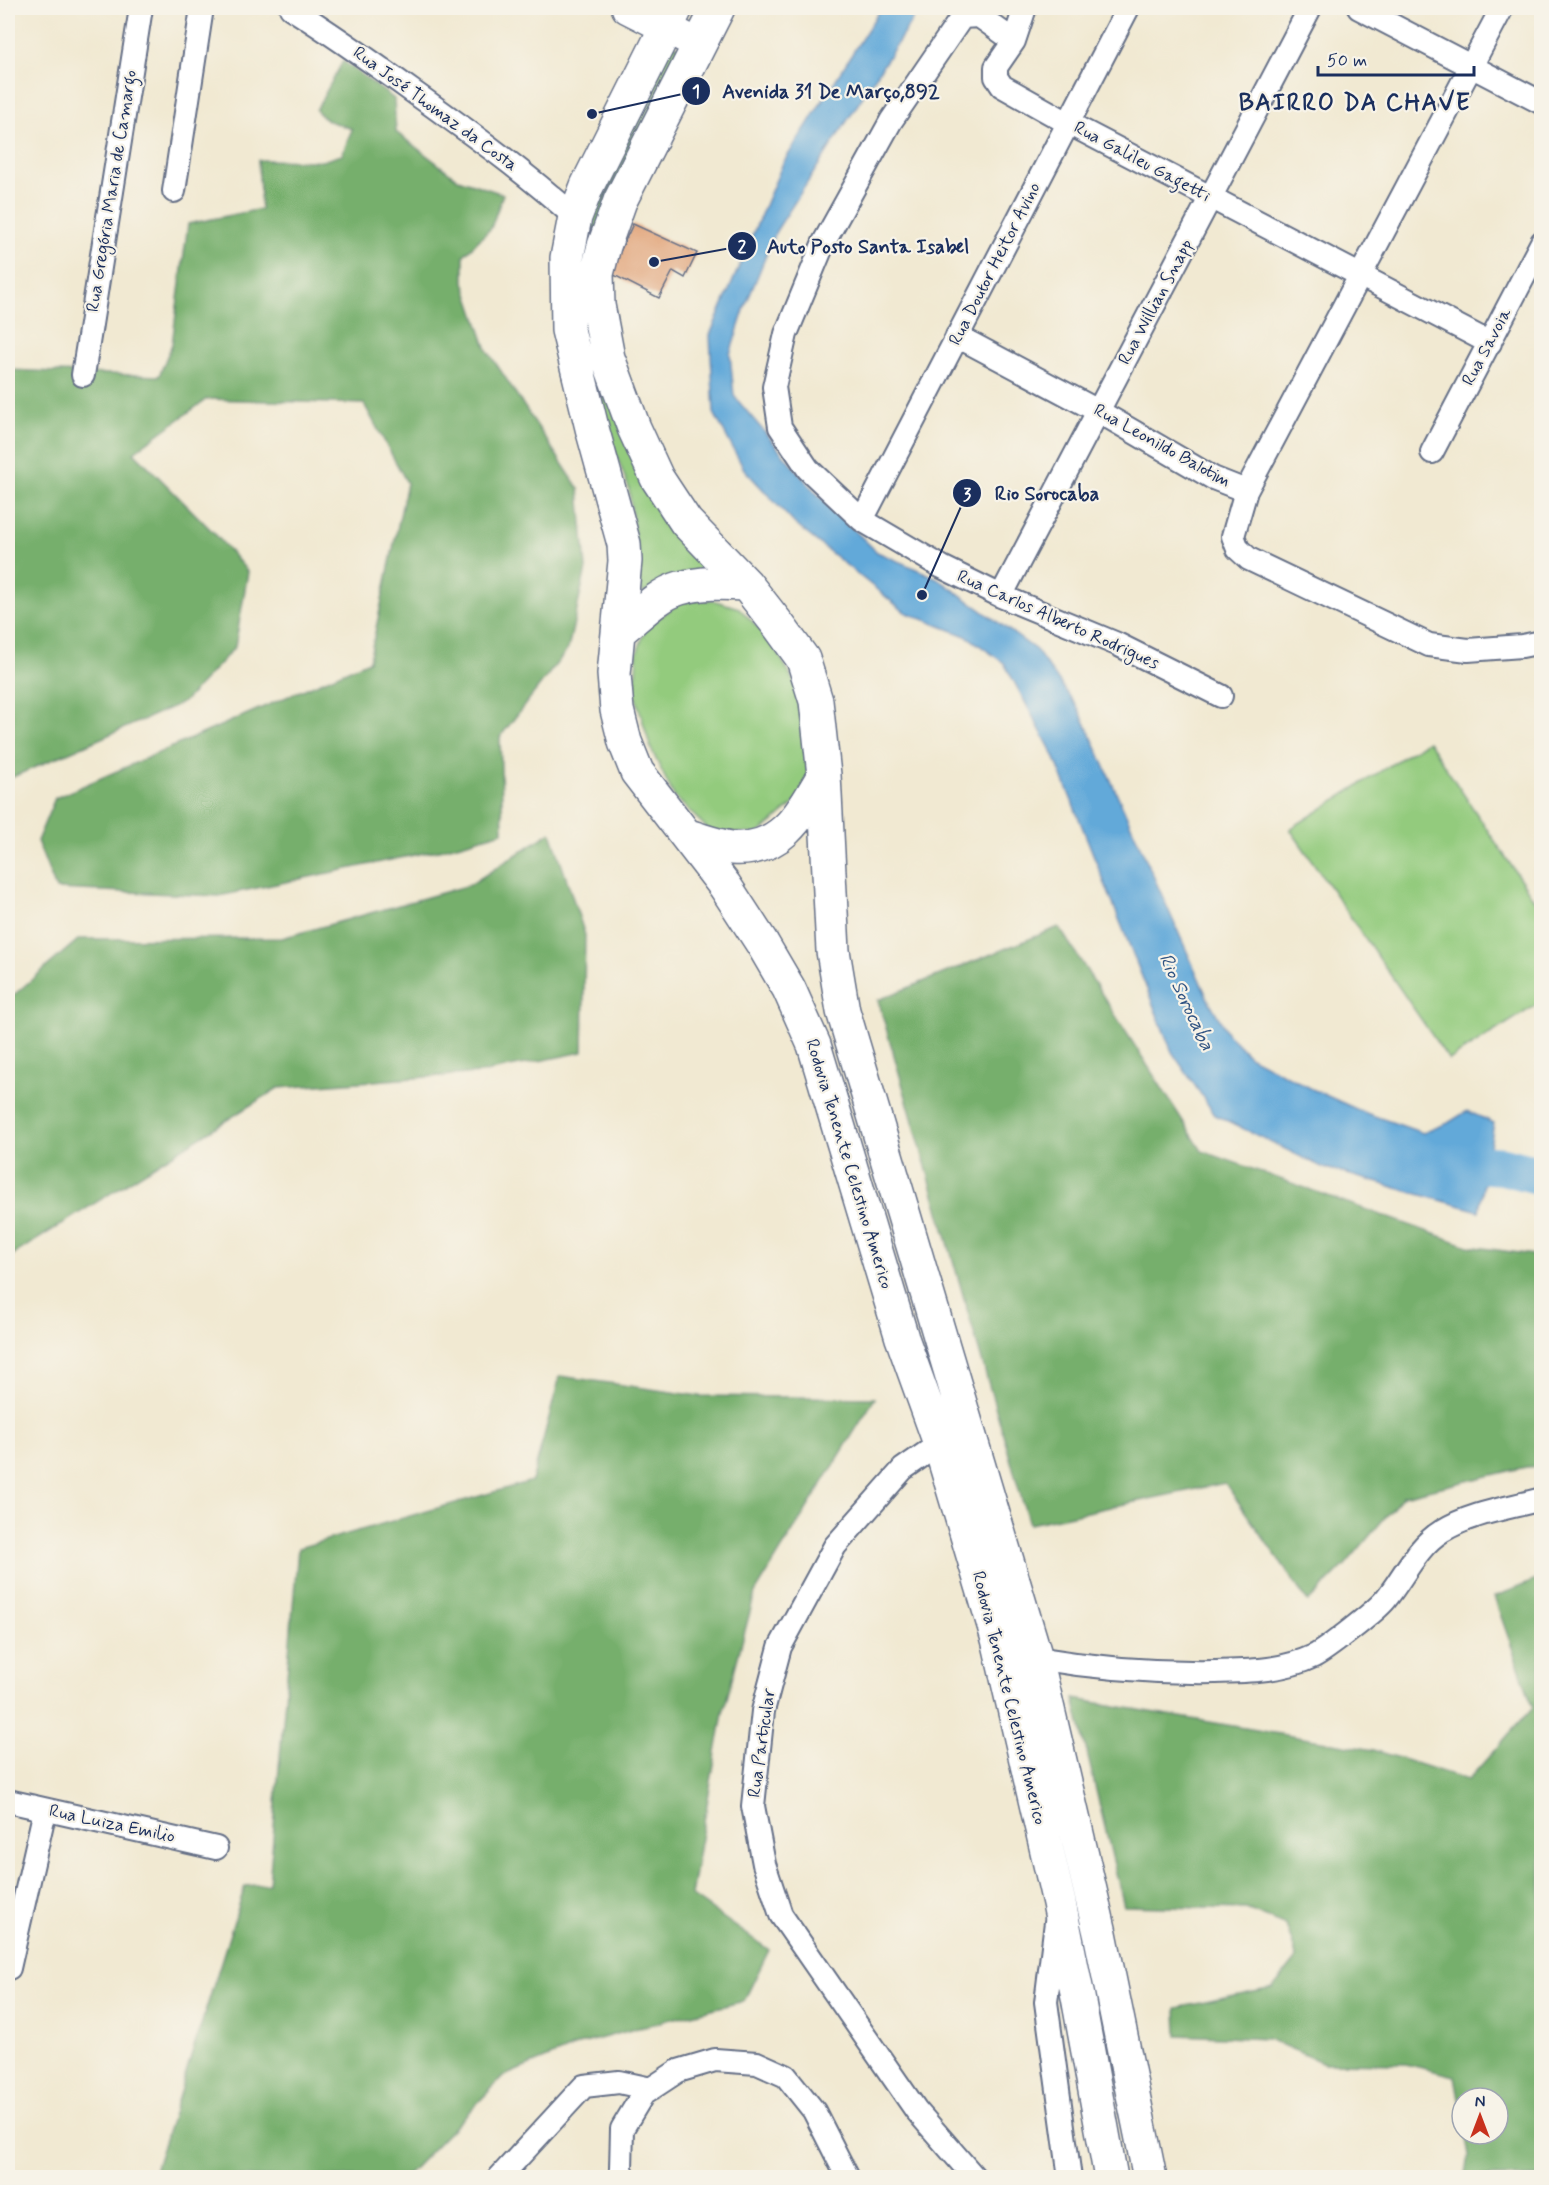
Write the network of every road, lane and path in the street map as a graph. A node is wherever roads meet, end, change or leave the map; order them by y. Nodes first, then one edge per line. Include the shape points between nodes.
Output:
1 (141, 8) edge
2 (202, 8) edge
3 (291, 8) edge
4 (627, 8) edge
5 (718, 8) edge
6 (1024, 8) edge
7 (1128, 8) edge
8 (1310, 8) edge
9 (1359, 8) edge
10 (1502, 8) edge
11 (671, 18) edge
12 (1014, 41) junction
13 (700, 45) junction
14 (1471, 66) junction
15 (1542, 103) edge
16 (1068, 123) junction
17 (174, 191) dead end
18 (1210, 198) junction
19 (575, 217) junction
20 (1542, 242) edge
21 (1360, 276) junction
22 (957, 336) junction
23 (1490, 343) junction
24 (83, 375) dead end
25 (1098, 411) junction
26 (1432, 452) dead end
27 (1246, 492) junction
28 (862, 520) junction
29 (746, 584) junction
30 (1001, 596) junction
31 (619, 631) junction
32 (1540, 642) edge
33 (1221, 696) dead end
34 (824, 775) junction
35 (1542, 779) edge
36 (687, 836) junction
37 (939, 1444) junction
38 (1542, 1499) edge
39 (1035, 1658) junction
40 (8, 1801) edge
41 (45, 1810) junction
42 (216, 1848) dead end
43 (1059, 1903) junction
44 (9, 1968) dead end
45 (651, 2089) junction
46 (499, 2178) edge
47 (625, 2178) edge
48 (848, 2178) edge
49 (975, 2178) edge
50 (1070, 2178) edge
51 (1111, 2178) edge
52 (1150, 2178) edge

1 - 24 street, Rua Gregória Maria de Camargo
2 - 17 street
3 - 19 street, Rua José Thomaz da Costa via 459,125
4 - 11 main road
5 - 13 highway, Rodovia Tenente Celestino Americo
6 - 12 street, Rua Galileu Gagetti
7 - 16 street, Rua Doutor Heitor Avino
8 - 18 street, Rua Willian Snapp
9 - 14 street
10 - 14 street
11 - 13 main road
11 - 19 highway, Rodovia Tenente Celestino Americo
12 - 16 street, Rua Galileu Gagetti via 996,67 996,77 1002,86
12 - 28 street, Rua Carlos Alberto Rodrigues via 979,16 962,16 891,121 824,242 786,334 774,387 780,427 808,469
13 - 29 highway, Rodovia Tenente Celestino Americo via 620,201 597,274 598,305 609,358 657,478 686,522
14 - 15 street
14 - 21 street
16 - 18 street, Rua Galileu Gagetti
16 - 22 street, Rua Doutor Heitor Avino
18 - 21 street, Rua Galileu Gagetti
18 - 25 street, Rua Willian Snapp
19 - 31 highway, Rodovia Tenente Celestino Americo via 567,258 568,330 624,544
20 - 23 street, Rua Savoia
21 - 23 street, Rua Galileu Gagetti
21 - 27 street
22 - 25 street, Rua Leonildo Balotim
22 - 28 street, Rua Doutor Heitor Avino
23 - 26 street, Rua Savoia
25 - 27 street, Rua Leonildo Balotim via 1213,478
25 - 30 street, Rua Willian Snapp
27 - 32 street, Rua Leonildo Balotim via 1233,536 1238,549 1249,559 1429,645 1468,650
28 - 30 street, Rua Carlos Alberto Rodrigues
29 - 31 highway via 679,588
29 - 34 highway, Rodovia Tenente Celestino Americo via 803,659 816,701
30 - 33 street, Rua Carlos Alberto Rodrigues via 1117,644
31 - 36 highway, Rodovia Tenente Celestino Americo via 614,674 625,742 637,772
32 - 35 path
34 - 36 highway via 798,819 777,838 757,846 732,848
34 - 39 highway, Rodovia Tenente Celestino Americo via 833,951 843,1011
36 - 37 highway, Rodovia Tenente Celestino Americo via 762,943 789,989 814,1045 902,1338
37 - 43 highway, Rodovia Tenente Celestino Americo via 998,1639
37 - 49 street, Rua Particular via 903,1469 835,1546 780,1647 763,1711 753,1806 764,1864 781,1915 916,2110
38 - 39 street via 1472,1518 1442,1531 1420,1550 1383,1602 1315,1655 1288,1666 1261,1671 1180,1673
39 - 52 highway, Rodovia Tenente Celestino Americo via 1100,1933
40 - 41 street, Rua Luiza Emilio
41 - 42 street, Rua Luiza Emilio
41 - 44 street
43 - 50 street via 1046,2002
43 - 51 highway, Rodovia Tenente Celestino Americo
45 - 46 street via 619,2082 584,2086
45 - 47 street via 643,2094 622,2129 621,2169
45 - 48 street via 678,2071 715,2060 757,2063 786,2076 814,2111

